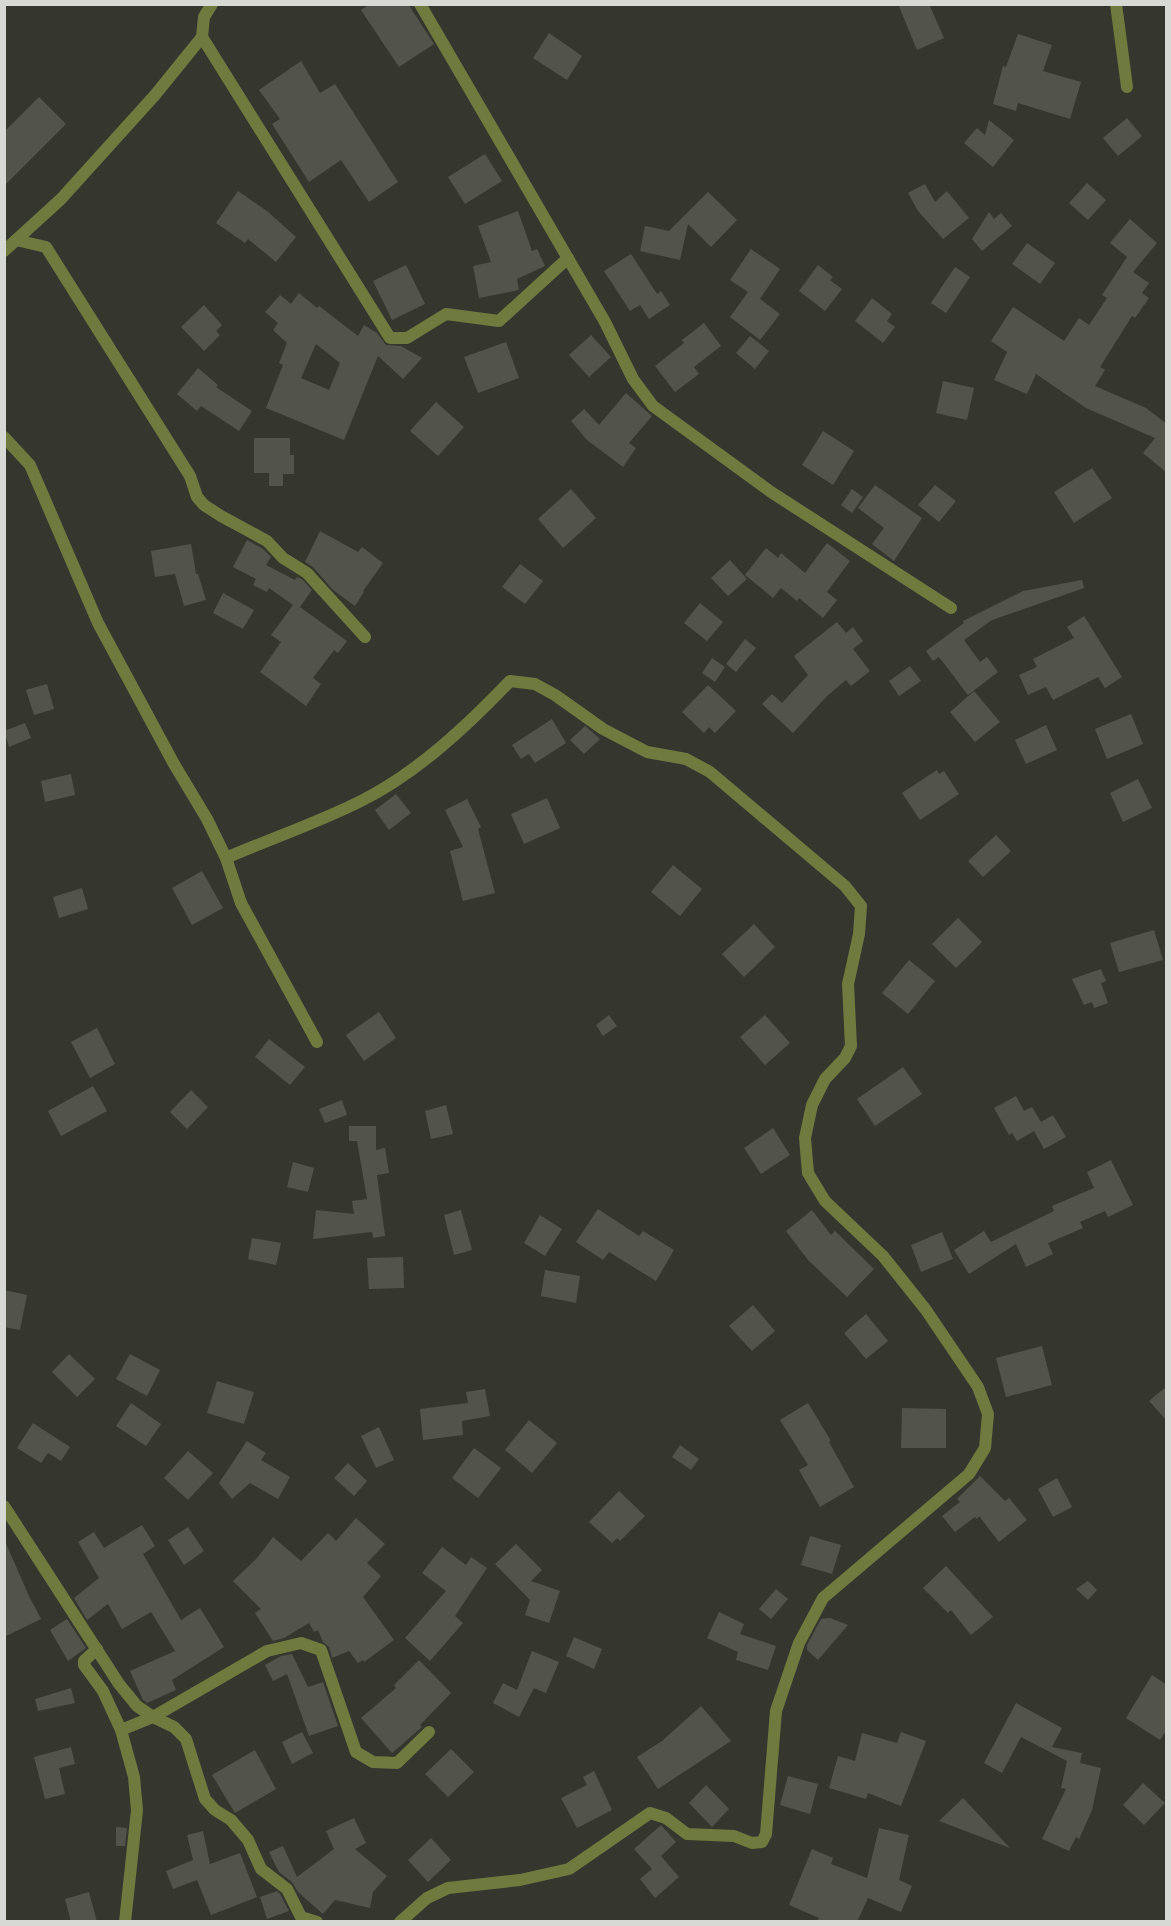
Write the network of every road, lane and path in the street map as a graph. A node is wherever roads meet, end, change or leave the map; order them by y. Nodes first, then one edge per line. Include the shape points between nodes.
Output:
1 (212, 4) edge
2 (420, 4) edge
3 (1116, 4) edge
4 (202, 37) junction
5 (1127, 87) dead end
6 (16, 240) junction
7 (4, 251) edge
8 (568, 258) junction
9 (4, 437) edge
10 (951, 608) dead end
11 (365, 638) dead end
12 (226, 858) junction
13 (317, 1042) dead end
14 (4, 1506) edge
15 (97, 1649) junction
16 (153, 1717) junction
17 (121, 1730) junction
18 (429, 1732) dead end
19 (125, 1922) edge
20 (317, 1922) edge
21 (400, 1922) edge

1 - 4 street via 204,17
2 - 8 street
3 - 5 street
4 - 6 street via 61,199
4 - 8 street via 390,338 407,338 446,314 499,321
6 - 7 street
6 - 11 street via 46,247 190,476 204,505 267,541 283,558 307,573
8 - 10 street via 633,379 653,406 771,492
9 - 12 street via 30,465 98,623
12 - 13 street via 241,903
12 - 21 street via 362,801 466,727 510,681 535,684 603,729 647,752 686,759 710,772 845,886 861,906 848,984 851,1046 825,1079 812,1105 804,1138 808,1173 825,1201 883,1256 926,1310 978,1387 988,1414 985,1449 969,1474 824,1598 799,1643 776,1711 766,1834 762,1842 687,1834 666,1818 650,1813 569,1869 520,1880 448,1888 427,1898
14 - 15 street
15 - 16 street via 137,1706
15 - 17 street via 84,1665 103,1691
16 - 17 street
16 - 18 street via 267,1651 301,1643 321,1650 356,1752 373,1762 397,1762
16 - 20 street via 174,1727 186,1739 205,1799 248,1840 261,1869 287,1889 301,1917
17 - 19 street via 134,1777 137,1810

